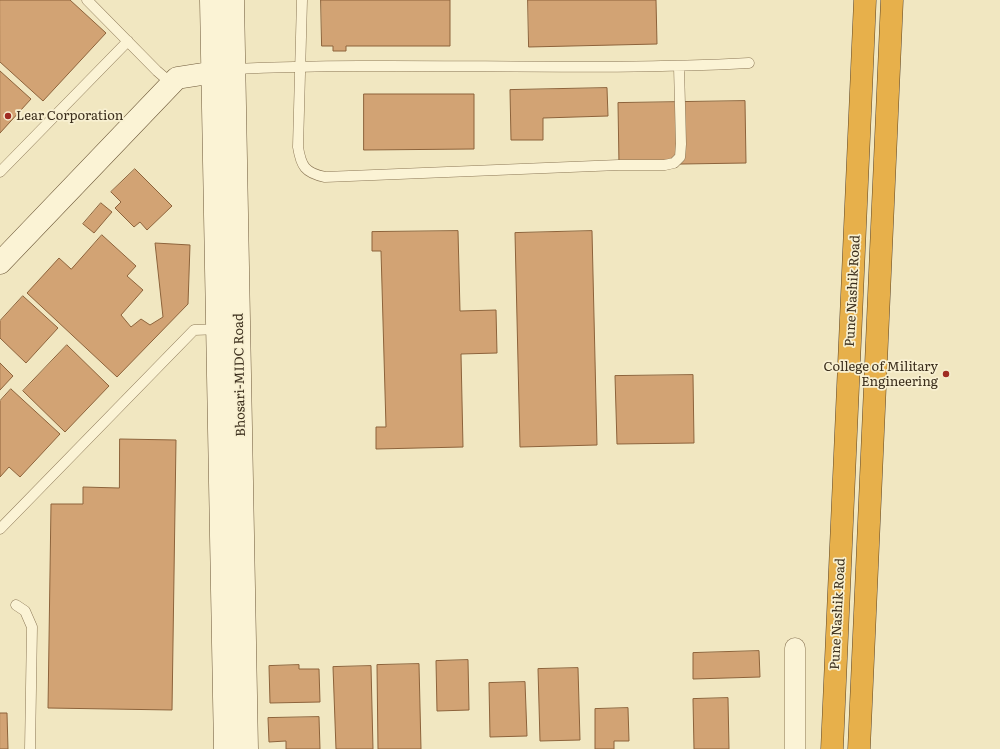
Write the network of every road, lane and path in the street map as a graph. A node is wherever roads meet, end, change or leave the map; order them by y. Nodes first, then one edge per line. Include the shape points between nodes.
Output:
1 (87, 0) edge
2 (211, 0) edge
3 (233, 0) edge
4 (302, 0) edge
5 (865, 0) edge
6 (892, 0) edge
7 (128, 41) junction
8 (750, 63) dead end
9 (300, 66) junction
10 (679, 67) junction
11 (235, 69) junction
12 (213, 73) junction
13 (171, 83) junction
14 (0, 172) edge
15 (1, 259) edge
16 (239, 328) junction
17 (217, 329) junction
18 (0, 529) edge
19 (16, 605) dead end
20 (795, 648) dead end
21 (30, 749) edge
22 (225, 749) edge
23 (247, 749) edge
24 (795, 749) edge
25 (832, 749) edge
26 (859, 749) edge

1 - 7 lane
2 - 12 street, Bhosari-MIDC Road
3 - 11 street, Bhosari-MIDC Road
4 - 9 lane
5 - 25 highway, Pune Nashik Road
6 - 26 highway, Pune Nashik Road
7 - 13 lane
7 - 14 lane
8 - 10 lane
9 - 10 lane
9 - 10 lane via 300,158 312,174 325,176 674,163 680,157 681,144
9 - 11 lane
11 - 12 street
11 - 16 street, Bhosari-MIDC Road
12 - 13 street via 177,78
12 - 17 street, Bhosari-MIDC Road
13 - 15 street
16 - 17 lane
16 - 23 street, Bhosari-MIDC Road
17 - 18 lane via 194,330
17 - 22 street, Bhosari-MIDC Road
19 - 21 lane via 25,611 32,627
20 - 24 street

